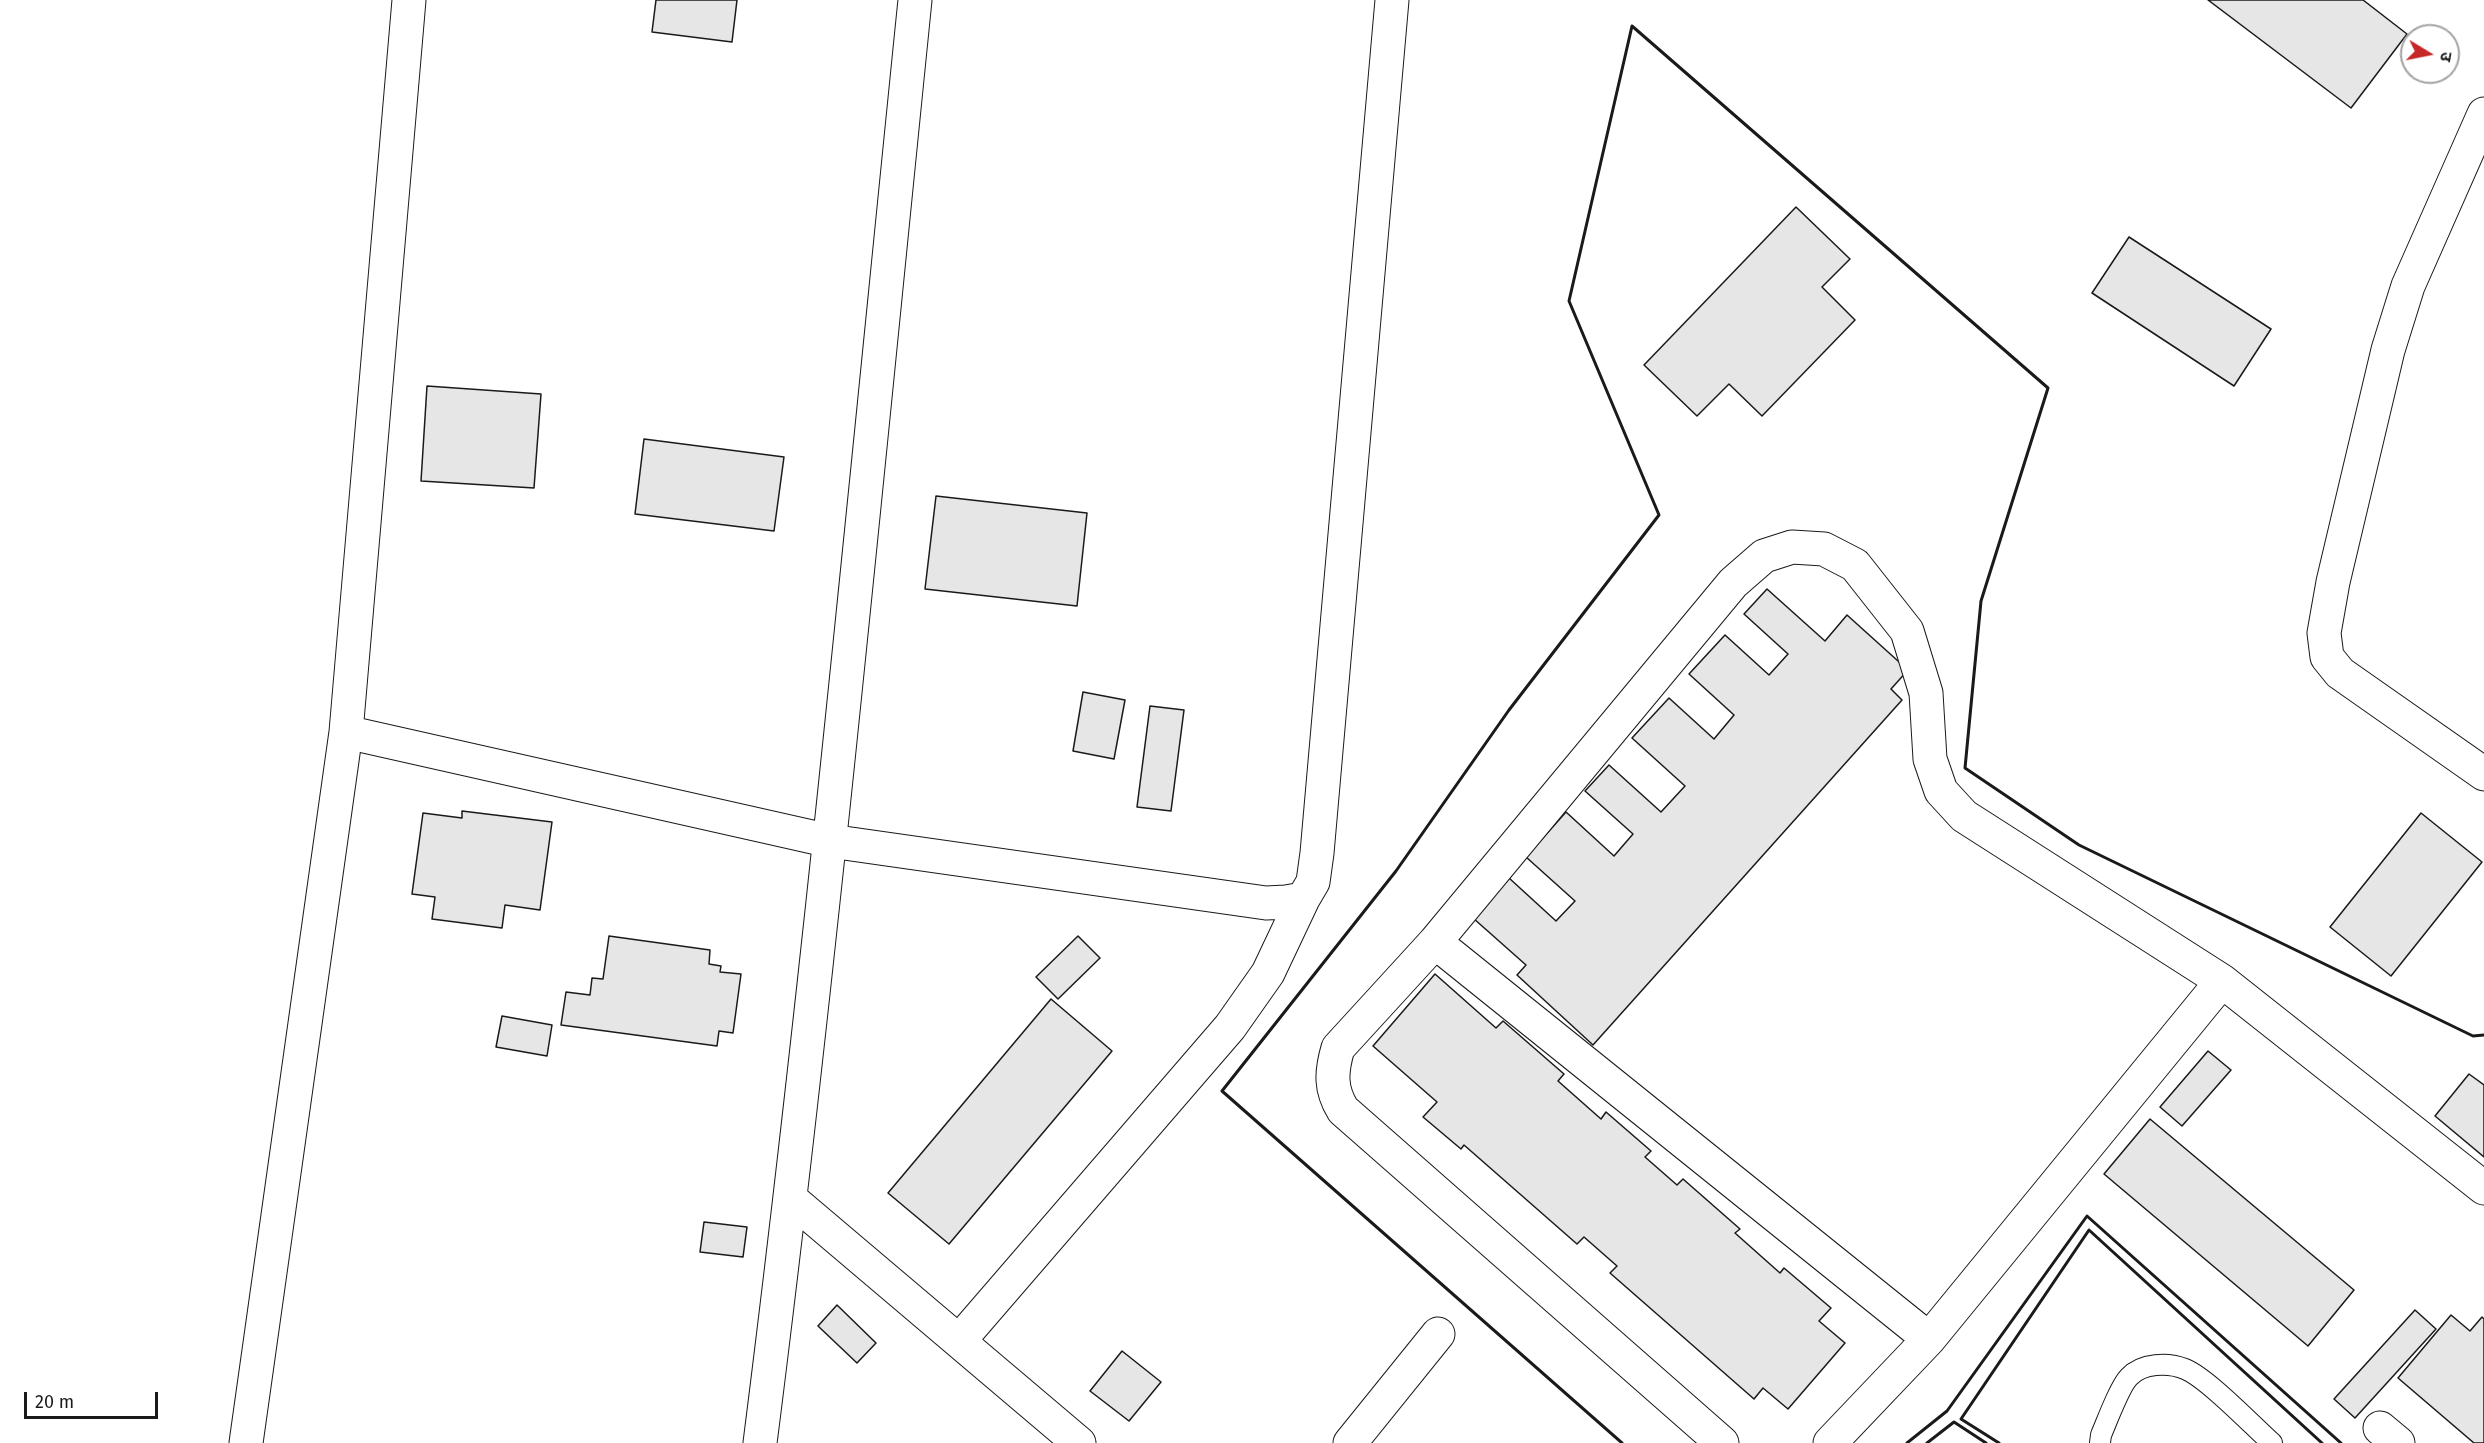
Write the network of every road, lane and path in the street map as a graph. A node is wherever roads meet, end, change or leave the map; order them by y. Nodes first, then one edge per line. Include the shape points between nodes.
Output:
1 (410, 0) edge
2 (915, 0) edge
3 (1392, 0) edge
4 (2484, 114) edge
5 (346, 732) junction
6 (2484, 774) edge
7 (830, 841) junction
8 (1303, 899) junction
9 (1435, 942) junction
10 (2222, 981) junction
11 (2484, 1188) edge
12 (791, 1199) junction
13 (1438, 1334) dead end
14 (1929, 1340) junction
15 (959, 1341) junction
16 (246, 1443) edge
17 (760, 1443) edge
18 (1079, 1443) edge
19 (1350, 1443) edge
20 (1722, 1443) edge
21 (1830, 1443) edge
22 (2100, 1443) edge
23 (2272, 1443) edge

1 - 5 street
2 - 7 street
3 - 8 street via 1317,853 1313,882
4 - 6 street via 2408,286 2391,340 2324,633 2327,657 2340,673
5 - 7 street
5 - 16 street
7 - 8 street via 1266,903
7 - 12 street
8 - 15 street via 1268,973 1230,1027
9 - 10 street via 1733,583 1764,556 1792,547 1824,549 1855,565 1907,631 1926,693 1930,759 1941,791 1964,816
9 - 14 street
9 - 20 street via 1338,1048 1331,1069 1334,1095 1343,1110
10 - 11 street
10 - 14 street
12 - 15 street
12 - 17 street
13 - 19 street
14 - 21 street
15 - 18 street
22 - 23 lane via 2127,1378 2139,1369 2161,1364 2186,1369

